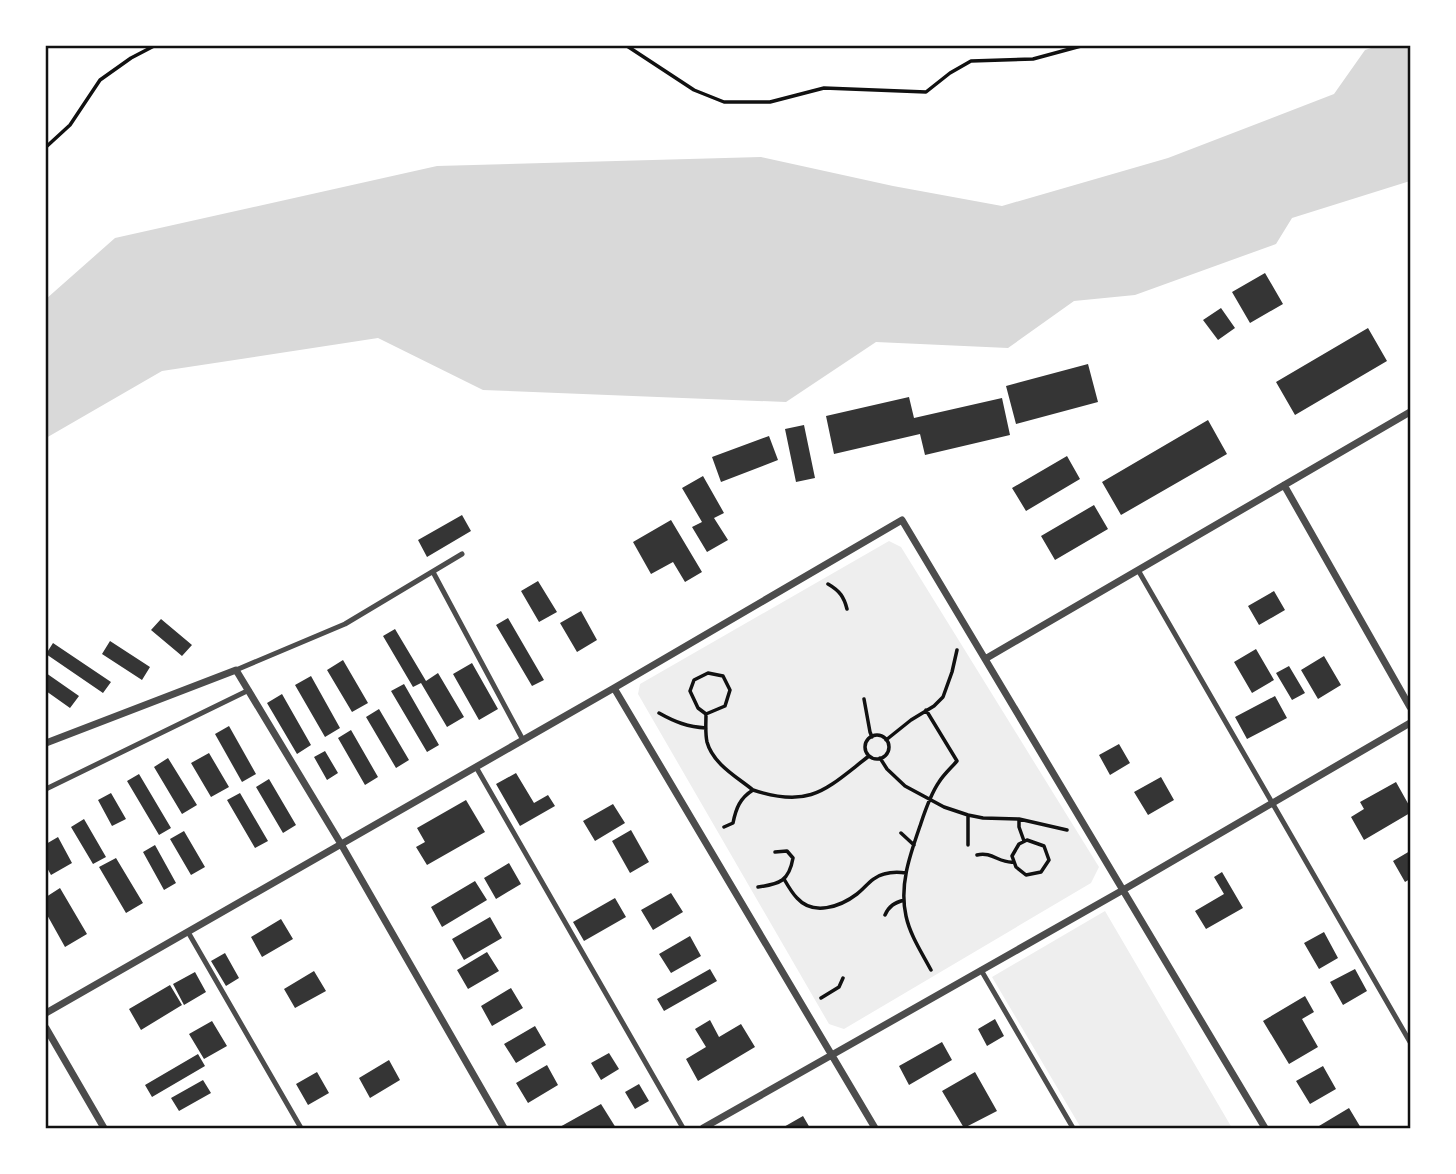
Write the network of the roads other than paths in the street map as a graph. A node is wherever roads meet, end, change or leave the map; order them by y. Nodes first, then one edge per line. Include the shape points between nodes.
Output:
1 (1410, 412) edge
2 (1284, 485) junction
3 (462, 554) dead end
4 (1138, 570) junction
5 (433, 572) junction
6 (985, 659) junction
7 (236, 670) junction
8 (614, 688) junction
9 (249, 690) junction
10 (1410, 707) edge
11 (1410, 723) edge
12 (523, 740) junction
13 (46, 743) edge
14 (476, 767) junction
15 (46, 789) edge
16 (1273, 803) junction
17 (341, 844) junction
18 (1122, 890) junction
19 (188, 932) junction
20 (981, 970) junction
21 (46, 1013) edge
22 (46, 1028) edge
23 (1410, 1042) edge
24 (832, 1056) junction
25 (104, 1129) edge
26 (301, 1129) edge
27 (504, 1129) edge
28 (683, 1129) edge
29 (703, 1129) edge
30 (875, 1129) edge
31 (1073, 1129) edge
32 (1265, 1129) edge

1 - 2 street
2 - 4 street
2 - 10 street
3 - 5 lane
4 - 6 street
4 - 16 lane
5 - 7 lane via 345,624
5 - 12 lane
6 - 8 street via 902,520
6 - 18 street
7 - 9 street
7 - 13 street
8 - 12 street
8 - 24 street
9 - 15 lane
9 - 17 street
11 - 16 street
12 - 14 street
14 - 17 street
14 - 28 lane
16 - 18 street
16 - 23 lane
17 - 19 street
17 - 27 street
18 - 20 street
18 - 32 street
19 - 21 street
19 - 26 lane
20 - 24 street
20 - 31 lane
22 - 25 street
24 - 29 street
24 - 30 street

